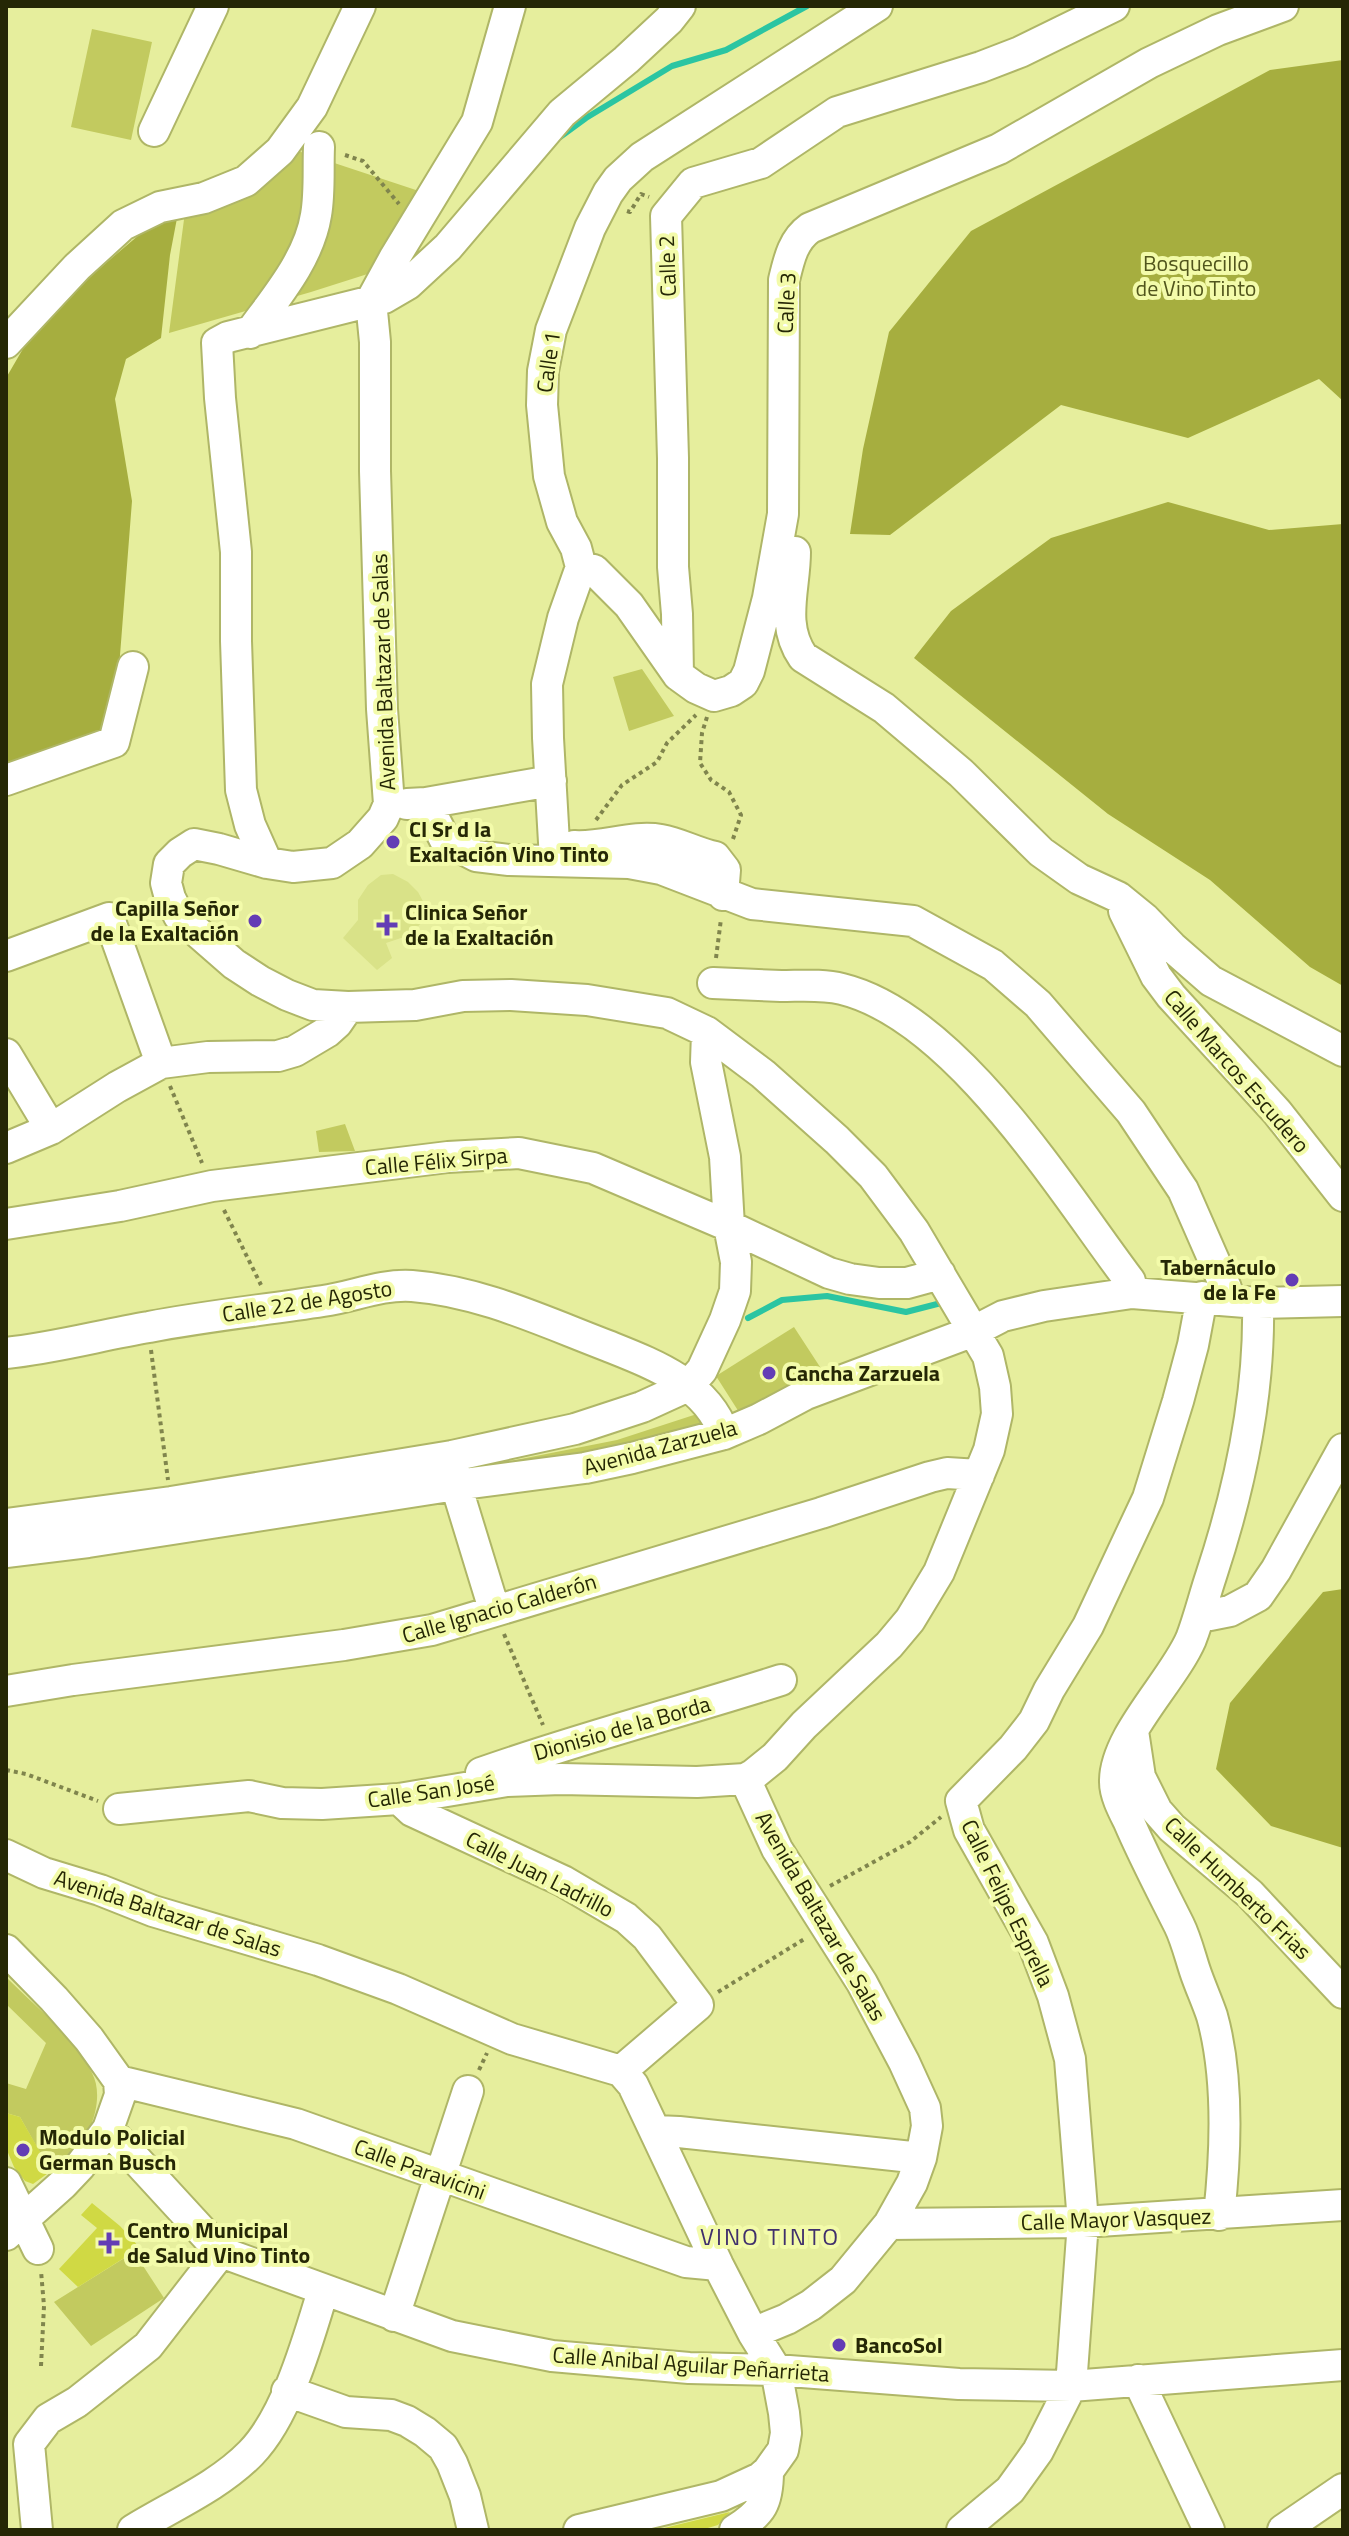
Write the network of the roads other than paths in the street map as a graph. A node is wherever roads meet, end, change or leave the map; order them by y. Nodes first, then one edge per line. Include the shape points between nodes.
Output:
1 (213, 6) edge
2 (360, 6) edge
3 (510, 6) edge
4 (680, 6) edge
5 (877, 6) edge
6 (1114, 6) edge
7 (1283, 6) edge
8 (154, 131) dead end
9 (319, 147) road end
10 (371, 301) junction
11 (250, 333) junction
12 (6, 343) edge
13 (783, 514) junction
14 (581, 567) junction
15 (133, 667) dead end
16 (678, 675) junction
17 (6, 780) edge
18 (551, 781) junction
19 (426, 803) junction
20 (389, 804) junction
21 (555, 853) junction
22 (267, 863) junction
23 (723, 895) junction
24 (1118, 897) junction
25 (6, 956) edge
26 (713, 983) road end
27 (348, 1007) junction
28 (707, 1032) junction
29 (1343, 1051) edge
30 (6, 1054) edge
31 (161, 1063) junction
32 (51, 1129) junction
33 (6, 1148) edge
34 (1343, 1196) edge
35 (6, 1224) edge
36 (729, 1226) junction
37 (940, 1274) junction
38 (1131, 1287) junction
39 (1343, 1293) edge
40 (1218, 1295) junction
41 (957, 1301) junction
42 (1343, 1301) edge
43 (1258, 1303) junction
44 (974, 1331) junction
45 (6, 1353) edge
46 (688, 1386) junction
47 (724, 1434) junction
48 (1343, 1449) edge
49 (454, 1470) junction
50 (979, 1475) junction
51 (6, 1524) edge
52 (6, 1552) edge
53 (494, 1609) junction
54 (1201, 1613) junction
55 (781, 1680) dead end
56 (6, 1691) edge
57 (1133, 1731) junction
58 (745, 1779) junction
59 (471, 1786) junction
60 (399, 1799) junction
61 (119, 1809) road end
62 (6, 1855) edge
63 (6, 1950) edge
64 (1343, 1993) edge
65 (621, 2071) junction
66 (119, 2081) junction
67 (468, 2091) road end
68 (108, 2129) junction
69 (656, 2131) junction
70 (921, 2158) junction
71 (439, 2176) junction
72 (6, 2183) edge
73 (1343, 2205) edge
74 (1219, 2215) junction
75 (1083, 2222) junction
76 (889, 2224) junction
77 (15, 2227) edge
78 (38, 2249) road end
79 (221, 2252) junction
80 (718, 2265) junction
81 (323, 2291) junction
82 (394, 2316) junction
83 (753, 2333) junction
84 (1343, 2365) edge
85 (776, 2370) junction
86 (1138, 2380) junction
87 (1071, 2386) junction
88 (287, 2391) junction
89 (768, 2471) junction
90 (1343, 2489) edge
91 (37, 2530) edge
92 (133, 2530) edge
93 (473, 2530) edge
94 (579, 2530) edge
95 (735, 2530) edge
96 (962, 2530) edge
97 (1209, 2530) edge
98 (1283, 2530) edge

1 - 8 street
2 - 12 street via 312,107 280,151 246,181 204,198 160,207 123,225
3 - 10 street via 477,122
4 - 10 street via 562,113 423,271 396,293
5 - 14 street, Calle 1 via 642,157 618,179 590,228 551,330 542,405 549,476
6 - 16 street, Calle 2 via 981,67 837,112 761,163 693,183 666,216
7 - 13 street, Calle 3 via 1149,63 999,149 800,235 784,280
9 - 11 street via 316,216 306,246
10 - 11 street
10 - 20 street, Avenida Baltazar de Salas
11 - 22 street via 222,339 217,348 236,552 241,790
13 - 16 street, Calle 3 via 768,598 743,683 714,696
13 - 24 street via 794,531 789,616 803,657 884,708 1059,867
14 - 16 street via 594,570 629,605
14 - 18 street via 547,684
15 - 17 street via 114,742
18 - 19 street
18 - 21 street
19 - 20 street
19 - 21 street via 445,840 476,856 509,860
20 - 22 street, Avenida Baltazar de Salas via 360,844 332,863
21 - 23 street via 661,869
21 - 23 street via 637,839 663,840 715,857 725,870
22 - 27 street, Avenida Baltazar de Salas via 194,844 169,864 170,898 179,916 211,946 260,981 313,1005
23 - 40 street via 752,904 913,921 993,965 1038,1004 1131,1112 1183,1190
24 - 29 street via 1211,981
24 - 34 street, Calle Marcos Escudero via 1171,996 1277,1112
25 - 31 street via 109,918
26 - 38 street via 841,989 904,1017 938,1044 1020,1132
27 - 28 street, Avenida Baltazar de Salas via 415,1005 463,996 587,1000 667,1013
27 - 31 street via 327,1032 295,1051
28 - 36 street via 706,1062 725,1157
28 - 37 street, Avenida Baltazar de Salas via 785,1094 873,1176
30 - 32 street
31 - 32 street
32 - 33 street
35 - 36 street, Calle Félix Sirpa via 212,1186 519,1153 593,1168
36 - 37 street, Calle Félix Sirpa via 850,1279 907,1283
36 - 46 street via 735,1291 702,1370
37 - 41 street, Avenida Baltazar de Salas
38 - 40 street
38 - 41 street via 1012,1301
38 - 44 street, Avenida Zarzuela via 1023,1310
39 - 40 street
40 - 43 street
40 - 75 street, Calle Felipe Esprella via 1182,1387 1148,1498 1088,1626 1034,1721 961,1801 969,1830 1033,1943 1053,1996 1070,2059
41 - 44 street, Avenida Baltazar de Salas
42 - 43 street
43 - 54 street via 1258,1362 1248,1430
44 - 47 street, Avenida Zarzuela via 806,1394
44 - 50 street, Avenida Baltazar de Salas via 988,1356 997,1414
45 - 46 street, Calle 22 de Agosto via 335,1299 379,1287 425,1287 518,1311 663,1369
46 - 47 street, Calle 22 de Agosto via 712,1410
46 - 49 street, Avenida Zarzuela via 642,1407
47 - 49 street, Avenida Zarzuela via 585,1468
48 - 54 street via 1258,1596 1230,1611
49 - 51 street, Avenida Zarzuela
49 - 52 street, Avenida Zarzuela via 104,1540
49 - 53 street
50 - 53 street, Calle Ignacio Calderón via 930,1477
50 - 58 street, Avenida Baltazar de Salas via 939,1572 910,1620 775,1757
53 - 56 street, Calle Ignacio Calderón via 381,1640
54 - 57 street via 1189,1643
55 - 59 street, Dionisio de la Borda via 553,1747 481,1773
57 - 64 street, Calle Humberto Frias via 1140,1777 1157,1811 1250,1894
57 - 74 street via 1115,1782 1120,1802 1180,1929 1212,2018 1225,2095
58 - 59 street, Calle San José via 561,1779
58 - 70 street, Avenida Baltazar de Salas via 777,1849 862,1983 918,2089 927,2126
59 - 60 street, Calle San José
60 - 61 street, Calle San José via 322,1804 249,1796
60 - 65 street, Calle Juan Ladrillo via 412,1811 563,1881 626,1918 647,1937 698,2005
62 - 65 street, Avenida Baltazar de Salas via 153,1911 318,1960 545,2050
63 - 66 street via 80,2029
65 - 69 street
66 - 68 street via 118,2106
66 - 71 street, Calle Paravicini via 296,2124
67 - 71 street
68 - 77 street via 63,2184
68 - 79 street, Calle Anibal Aguilar Peñarrieta
69 - 70 street
69 - 80 street
70 - 76 street, Avenida Baltazar de Salas
71 - 80 street, Calle Paravicini via 686,2262
71 - 82 street
72 - 77 street
73 - 74 street, Calle Mayor Vasquez
74 - 75 street, Calle Mayor Vasquez
75 - 76 street, Calle Mayor Vasquez
75 - 87 street, Calle Felipe Esprella
76 - 83 street, Avenida Baltazar de Salas via 843,2280 799,2312
77 - 78 street
79 - 81 street, Calle Anibal Aguilar Peñarrieta
79 - 91 street via 148,2346 48,2419 33,2436 29,2444
80 - 83 street
81 - 82 street, Calle Anibal Aguilar Peñarrieta
81 - 88 street
82 - 85 street, Calle Anibal Aguilar Peñarrieta via 452,2336 552,2356
83 - 85 street
84 - 86 street, Calle Anibal Aguilar Peñarrieta
85 - 87 street, Calle Anibal Aguilar Peñarrieta via 959,2384
85 - 89 street via 786,2433 783,2450
86 - 87 street, Calle Anibal Aguilar Peñarrieta
86 - 97 street
87 - 96 street, Calle Felipe Esprella via 1038,2451 1010,2490
88 - 92 street via 263,2439 238,2465
88 - 93 street via 346,2412 391,2415 425,2432 452,2463
89 - 94 street via 721,2496
89 - 95 street via 763,2506
90 - 98 street

